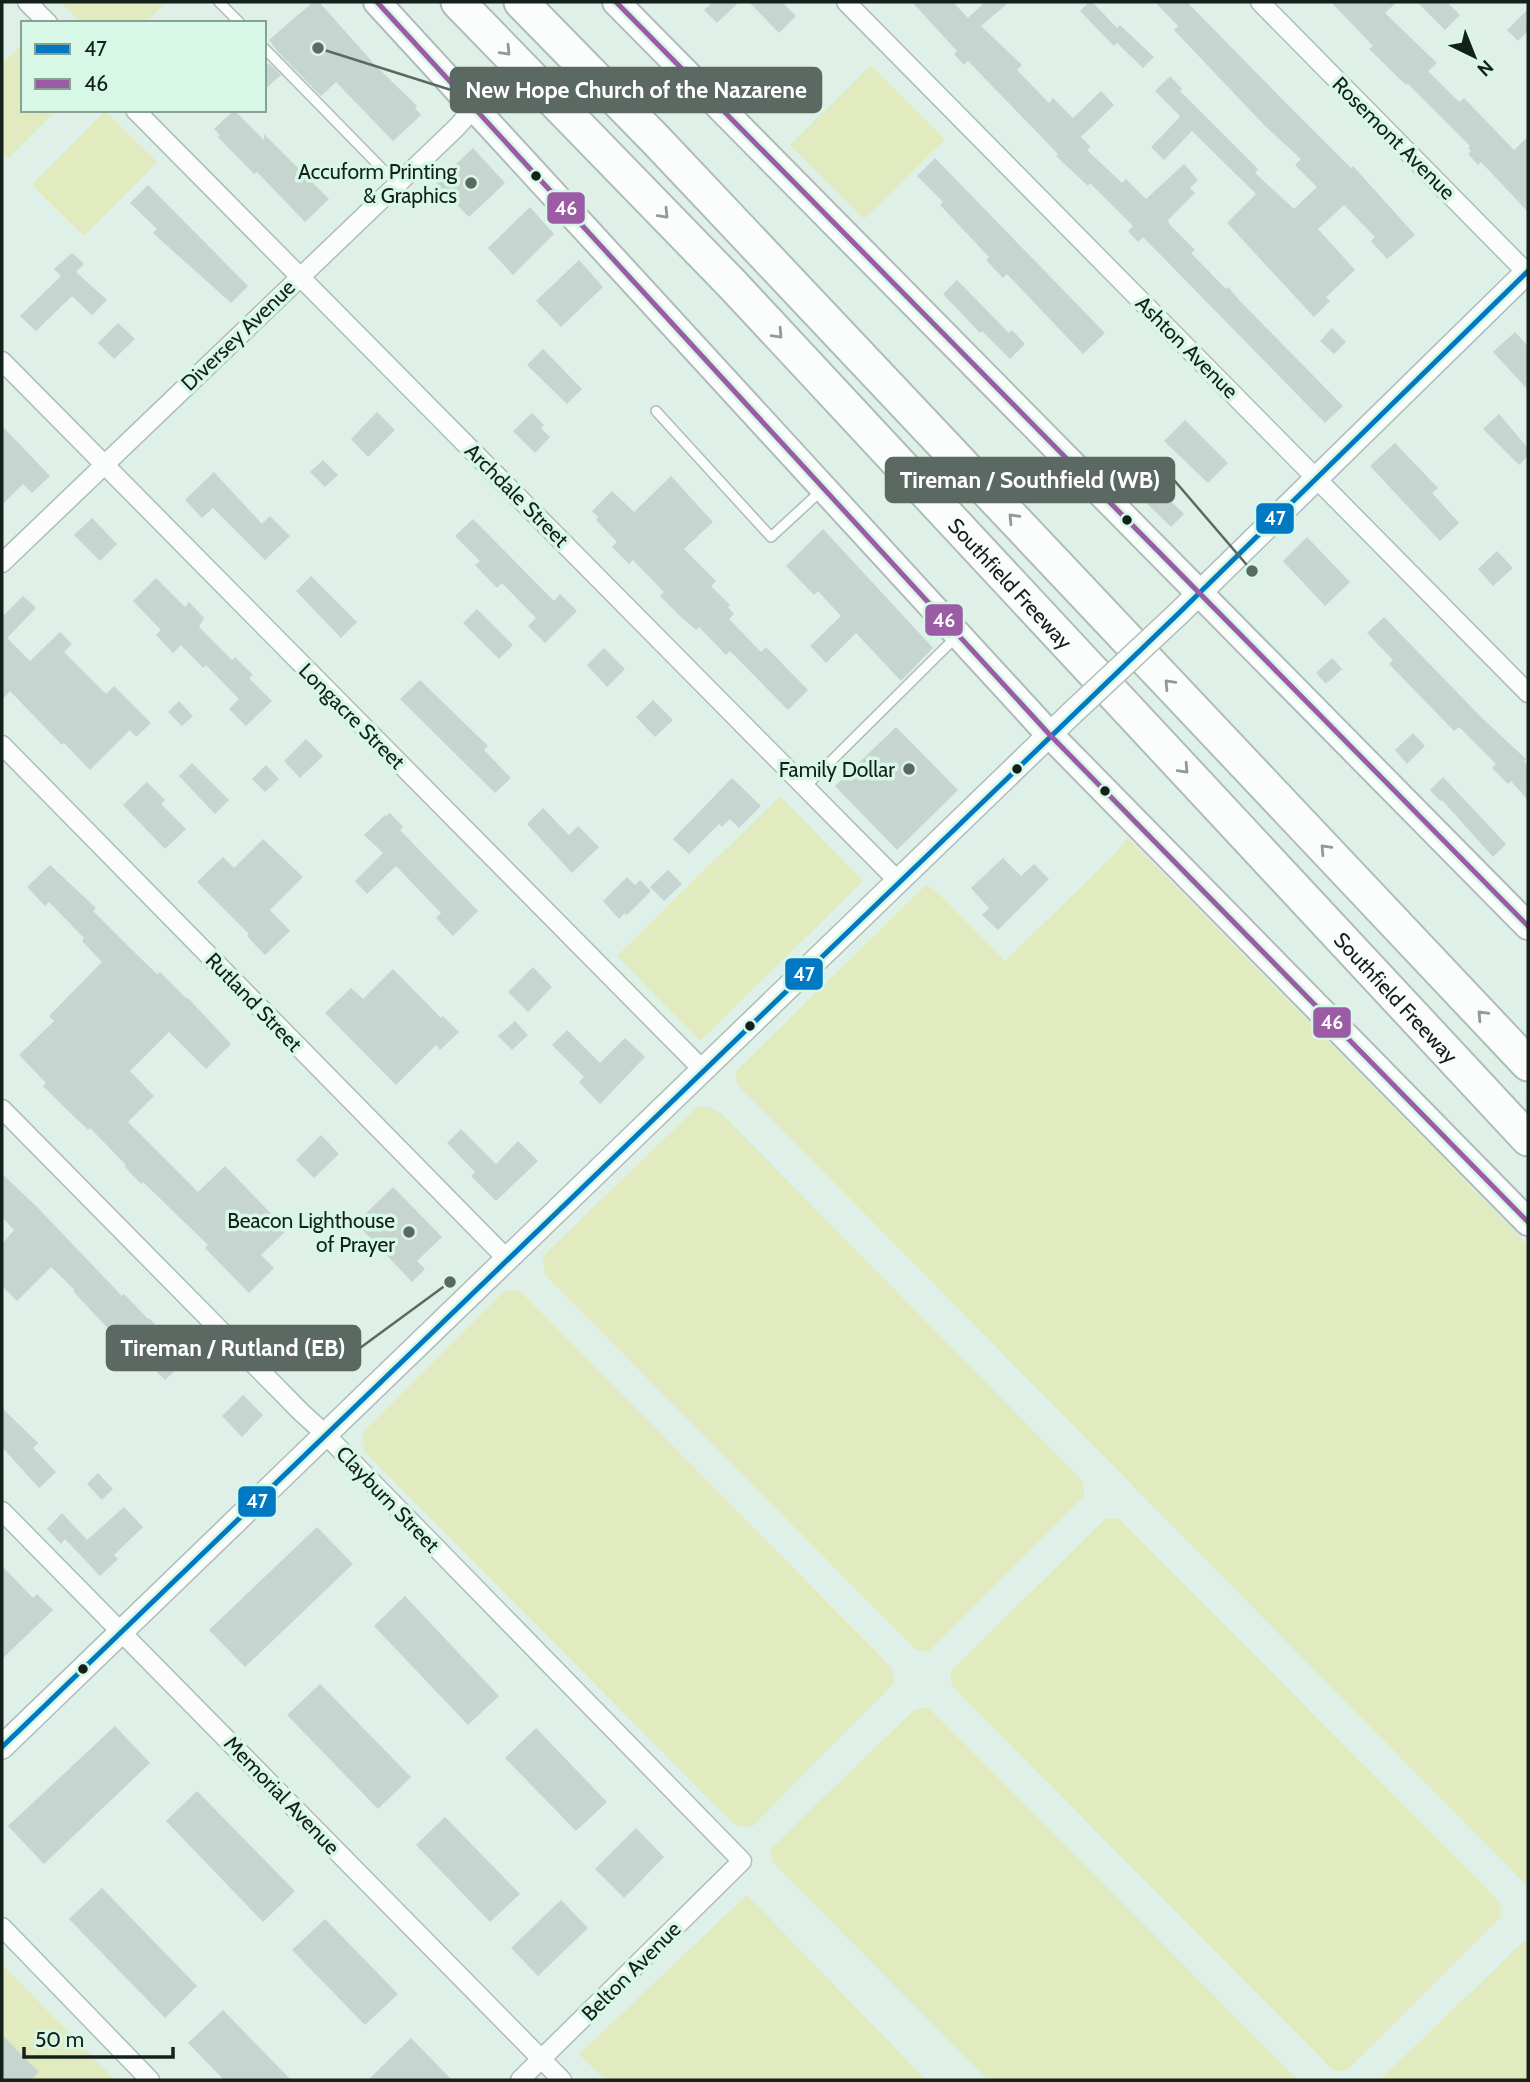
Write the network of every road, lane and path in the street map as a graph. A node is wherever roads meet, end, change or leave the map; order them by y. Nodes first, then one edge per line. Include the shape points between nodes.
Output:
1 (27, 2) edge
2 (219, 2) edge
3 (377, 2) edge
4 (458, 2) edge
5 (521, 2) edge
6 (617, 2) edge
7 (846, 2) edge
8 (1260, 2) edge
9 (46, 21) edge
10 (238, 21) edge
11 (266, 50) edge
12 (475, 107) junction
13 (137, 112) edge
14 (397, 184) junction
15 (1528, 273) edge
16 (300, 276) junction
17 (2, 361) edge
18 (656, 411) dead end
19 (104, 464) junction
20 (1316, 478) junction
21 (823, 489) junction
22 (2, 563) edge
23 (1198, 591) junction
24 (957, 636) junction
25 (1528, 693) edge
26 (1049, 735) junction
27 (2, 745) edge
28 (805, 787) junction
29 (898, 881) junction
30 (1528, 926) edge
31 (1523, 1058) edge
32 (703, 1070) junction
33 (1476, 1085) junction
34 (2, 1109) edge
35 (1528, 1139) edge
36 (1528, 1166) edge
37 (1528, 1222) edge
38 (507, 1259) junction
39 (326, 1435) junction
40 (2, 1511) edge
41 (122, 1632) junction
42 (2, 1746) edge
43 (742, 1861) joint
44 (2, 1927) edge
45 (542, 2060) junction
46 (150, 2080) edge
47 (520, 2080) edge
48 (562, 2080) edge

1 - 9 street
2 - 10 lane
3 - 12 main road
4 -> 33 highway, Southfield Freeway via 732,284
31 -> 5 highway
6 - 23 main road
7 - 20 street, Ashton Avenue
8 - 15 street, Rosemont Avenue
11 - 14 lane
12 - 14 street, Diversey Avenue
12 - 21 main road
13 - 16 street, Archdale Street
14 - 16 street, Diversey Avenue
15 - 20 street
16 - 19 street, Diversey Avenue
16 - 28 street, Archdale Street
17 - 19 street, Longacre Street
18 - 21 lane via 771,537
19 - 22 street, Diversey Avenue
19 - 32 street, Longacre Street
20 - 23 street
20 - 25 street, Ashton Avenue
21 - 24 main road
23 - 26 street, bridge
23 - 30 main road
24 - 26 main road
24 - 28 lane
26 - 29 street
26 - 37 main road
27 - 38 street, Rutland Street
28 - 29 street, Archdale Street
29 - 32 street
32 - 38 street
33 - 35 highway, Southfield Freeway
33 - 36 highway
34 - 39 street, Clayburn Street
38 - 39 street
39 - 41 street
39 - 43 street, Clayburn Street
40 - 41 street, Memorial Avenue
41 - 42 street
41 - 45 street, Memorial Avenue
43 - 45 street, Belton Avenue
44 - 46 street
45 - 47 street, Belton Avenue
45 - 48 street, Memorial Avenue

